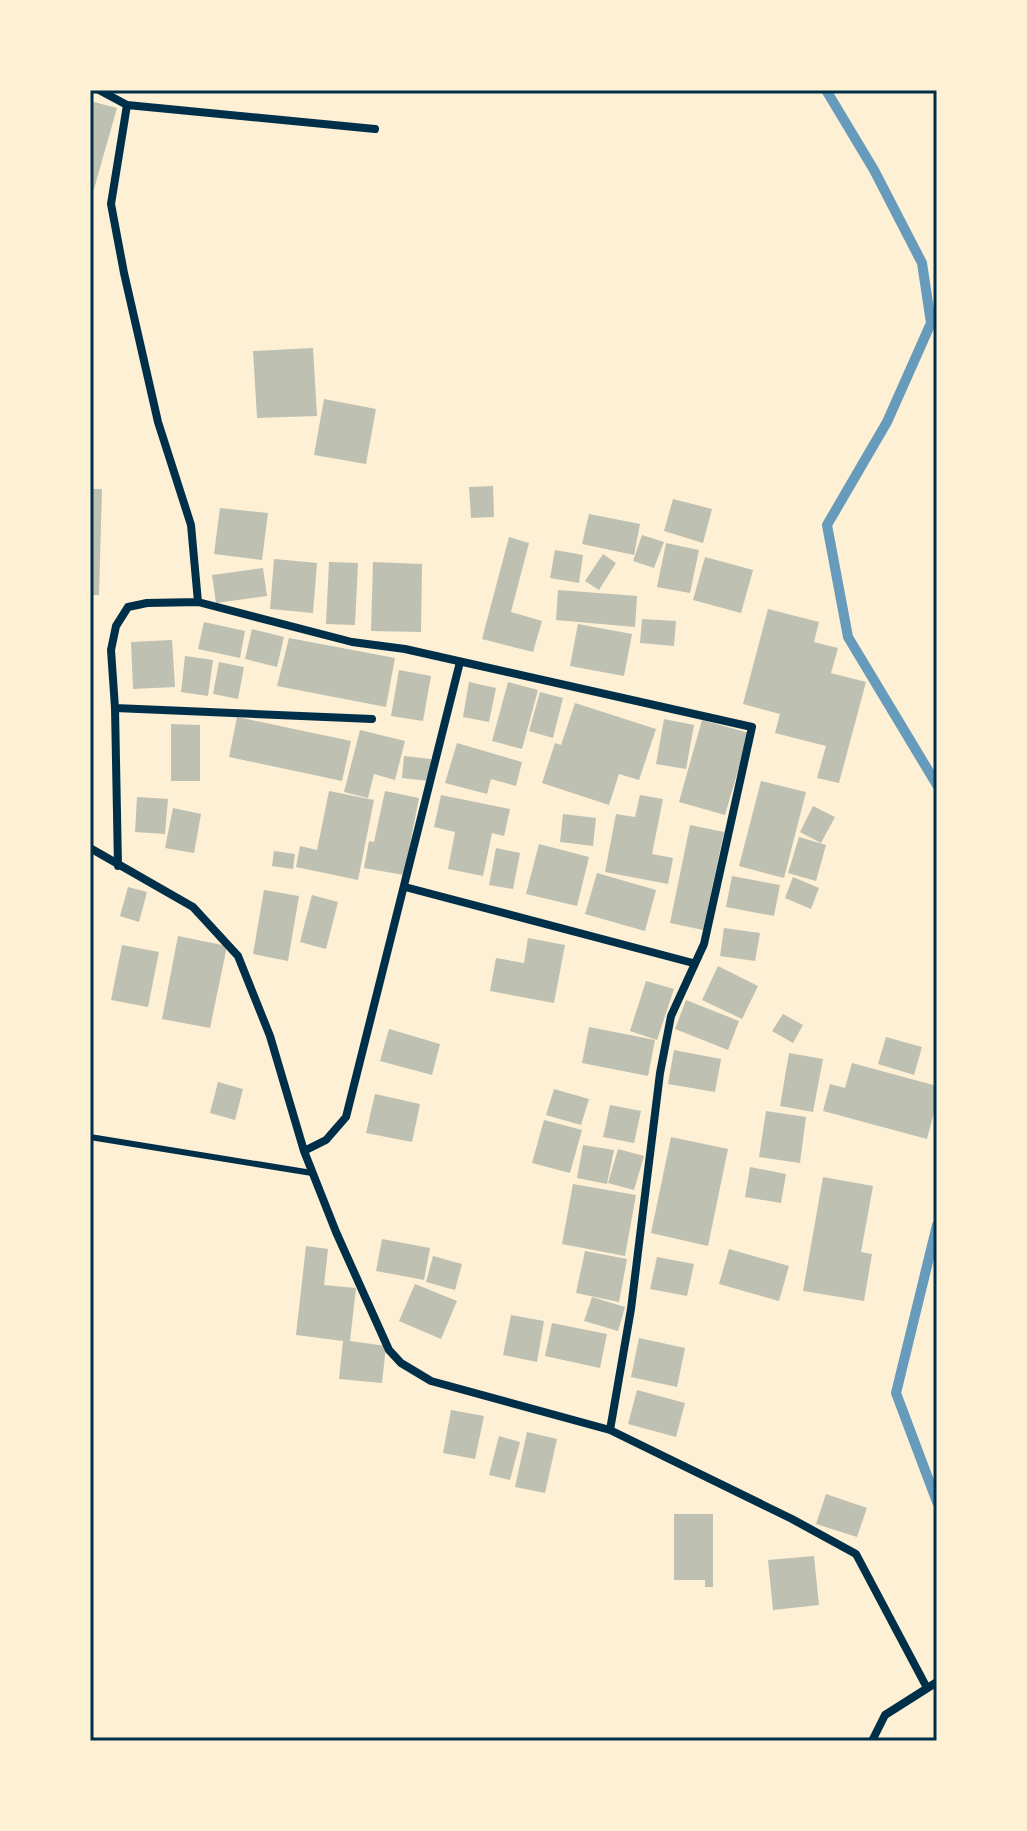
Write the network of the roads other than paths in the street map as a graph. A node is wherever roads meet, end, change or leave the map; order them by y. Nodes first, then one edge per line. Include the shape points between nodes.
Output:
1 (99, 90) edge
2 (127, 105) junction
3 (375, 129) dead end
4 (198, 602) junction
5 (460, 662) junction
6 (115, 708) junction
7 (372, 719) dead end
8 (90, 848) edge
9 (118, 866) junction
10 (405, 887) junction
11 (693, 963) junction
12 (90, 1137) edge
13 (304, 1151) junction
14 (312, 1173) junction
15 (610, 1430) junction
16 (937, 1682) edge
17 (926, 1686) junction
18 (872, 1741) edge

1 - 2 street
2 - 3 street
2 - 4 street via 111,204 158,422 191,525
4 - 5 street via 352,642
4 - 6 street via 128,607 116,626 111,650
5 - 10 street
5 - 11 street via 752,727 704,944
6 - 7 street
6 - 9 street
8 - 9 street
9 - 13 street via 193,907 238,956 270,1036
10 - 11 street
10 - 13 street via 346,1117 326,1140
11 - 15 street via 671,1016 660,1073 631,1309
12 - 14 lane
13 - 14 street
14 - 15 street via 389,1350 401,1363 450,1388
15 - 17 street via 856,1554
16 - 17 street
17 - 18 street via 885,1715

